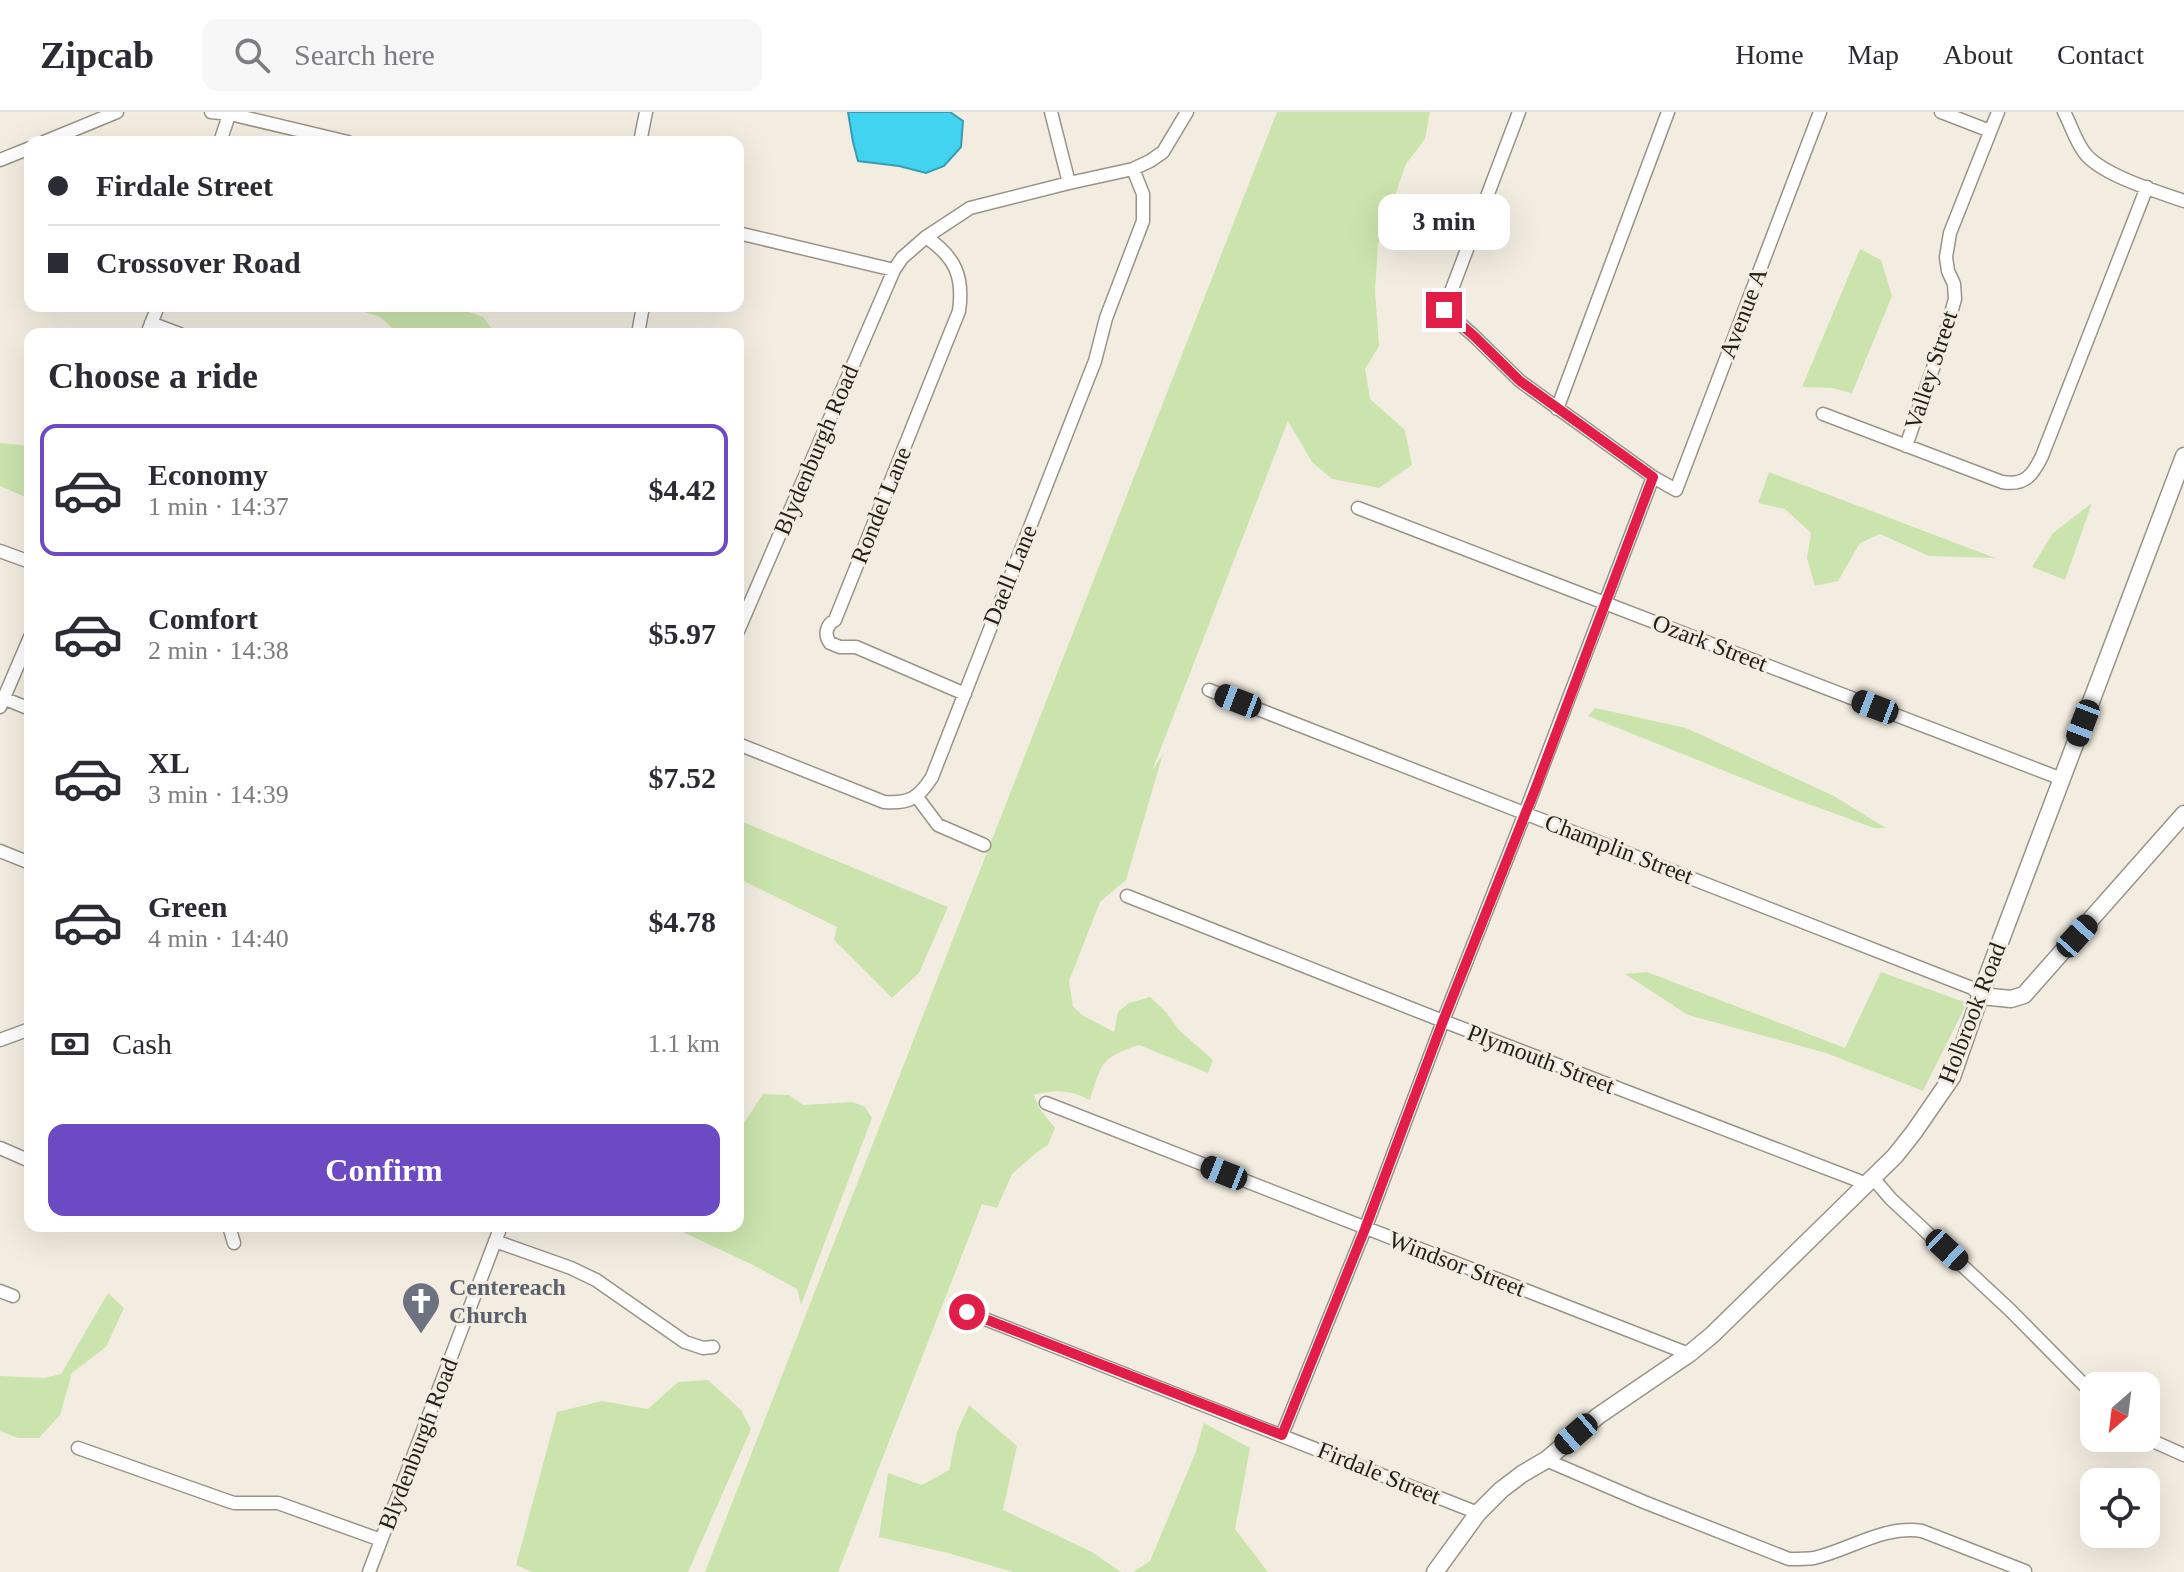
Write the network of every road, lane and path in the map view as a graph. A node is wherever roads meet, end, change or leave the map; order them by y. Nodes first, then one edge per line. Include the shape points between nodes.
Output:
1 (117, 112) edge
2 (211, 112) edge
3 (646, 112) edge
4 (1051, 112) edge
5 (1187, 112) edge
6 (1519, 112) edge
7 (1668, 112) edge
8 (1820, 112) edge
9 (1941, 112) edge
10 (1998, 112) edge
11 (2064, 112) edge
12 (230, 113) edge
13 (1990, 131) junction
14 (59, 136) edge
15 (222, 136) edge
16 (324, 136) edge
17 (641, 136) edge
18 (24, 150) edge
19 (0, 160) edge
20 (1133, 169) junction
21 (1069, 183) junction
22 (2147, 187) junction
23 (2184, 201) edge
24 (744, 234) edge
25 (926, 237) junction
26 (894, 270) junction
27 (1557, 409) junction
28 (1823, 414) dead end
29 (1906, 446) junction
30 (2184, 456) edge
31 (1653, 477) junction
32 (1358, 508) dead end
33 (0, 551) edge
34 (24, 560) edge
35 (1606, 603) junction
36 (744, 617) edge
37 (24, 651) edge
38 (1209, 690) dead end
39 (965, 694) junction
40 (2, 703) edge
41 (24, 708) edge
42 (744, 746) edge
43 (2062, 779) junction
44 (917, 797) junction
45 (1525, 813) junction
46 (2184, 814) edge
47 (984, 845) dead end
48 (0, 851) edge
49 (24, 861) edge
50 (1127, 896) dead end
51 (1981, 996) junction
52 (1443, 1021) junction
53 (24, 1031) edge
54 (0, 1040) edge
55 (1046, 1103) dead end
56 (0, 1148) edge
57 (24, 1158) edge
58 (1870, 1180) junction
59 (1365, 1229) junction
60 (231, 1232) edge
61 (499, 1232) edge
62 (495, 1241) junction
63 (234, 1243) dead end
64 (0, 1291) edge
65 (13, 1296) dead end
66 (967, 1312) dead end
67 (713, 1347) dead end
68 (1689, 1354) junction
69 (2080, 1381) edge
70 (1282, 1435) junction
71 (2160, 1444) edge
72 (78, 1448) dead end
73 (2184, 1454) edge
74 (1546, 1460) junction
75 (1478, 1513) junction
76 (381, 1540) junction
77 (2025, 1571) edge
78 (369, 1572) edge
79 (1435, 1572) edge

1 - 14 street
2 - 12 street
3 - 17 street
4 - 21 street
5 - 20 street via 1163,152
6 - 27 street via 1444,310
7 - 27 street
8 - 31 street, Avenue A via 1676,490
9 - 13 street
10 - 13 street, Valley Street
11 - 22 street via 2084,153 2103,168
12 - 15 street
12 - 16 street
13 - 29 street, Valley Street via 1950,233 1946,257 1955,299
18 - 19 street
20 - 21 street
20 - 39 street, Daell Lane via 1143,194 1139,235
21 - 25 street via 970,208
22 - 23 street
22 - 29 street via 2031,477 2002,482
24 - 26 street
25 - 26 street
25 - 39 street, Rondel Lane via 942,247 958,272 959,311 826,634 830,643 856,647
26 - 36 street, Blydenburgh Road
27 - 31 street
28 - 29 street
30 - 43 street, Holbrook Road
31 - 35 street
32 - 35 street, Ozark Street
33 - 34 street
35 - 43 street, Ozark Street
35 - 45 street
37 - 40 street
38 - 45 street, Champlin Street
39 - 44 street, Daell Lane via 932,777
40 - 41 street
42 - 44 street via 884,802
43 - 51 street, Holbrook Road
44 - 47 street via 938,825
45 - 51 street, Champlin Street via 1972,988
45 - 52 street
46 - 51 street via 2024,995
48 - 49 street
50 - 52 street, Plymouth Street
51 - 58 street, Holbrook Road via 1952,1077 1895,1156
52 - 58 street, Plymouth Street
52 - 59 street
53 - 54 street
55 - 59 street, Windsor Street
56 - 57 street
58 - 68 street, Holbrook Road
58 - 69 street
59 - 68 street, Windsor Street
59 - 70 street
60 - 63 street
61 - 62 street, Blydenburgh Road
62 - 67 street via 596,1280 685,1342
62 - 76 street, Blydenburgh Road
64 - 65 street
66 - 70 street, Firdale Street
68 - 74 street, Holbrook Road via 1598,1416
70 - 75 street, Firdale Street
71 - 73 street
72 - 76 street via 234,1503 278,1503
74 - 75 street, Holbrook Road
74 - 77 street via 1789,1559 1812,1558 1907,1529
75 - 79 street, Holbrook Road
76 - 78 street, Blydenburgh Road

